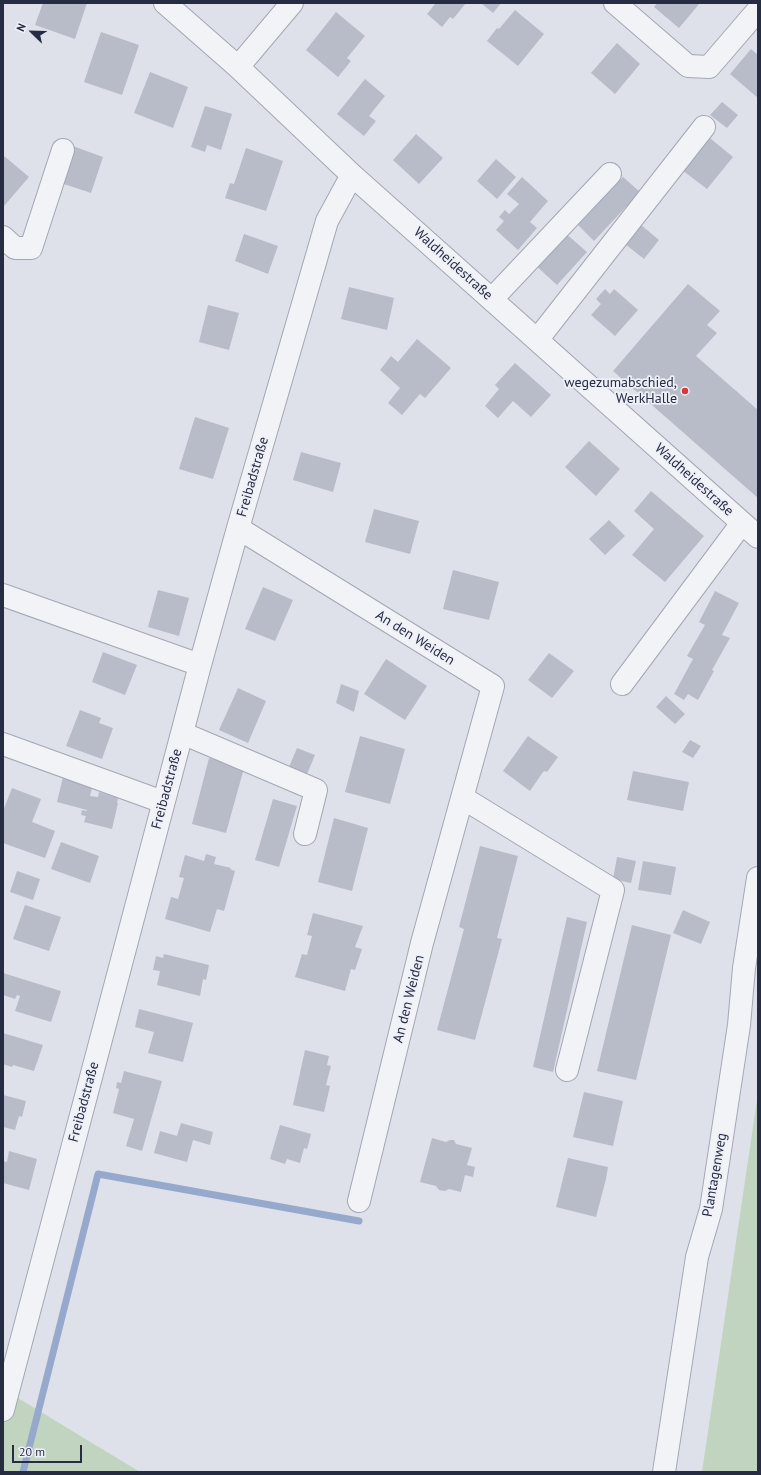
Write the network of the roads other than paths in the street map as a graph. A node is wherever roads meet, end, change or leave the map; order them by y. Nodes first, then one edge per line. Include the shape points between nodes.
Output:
1 (165, 3) edge
2 (292, 3) edge
3 (615, 3) edge
4 (758, 10) edge
5 (238, 67) junction
6 (704, 127) dead end
7 (63, 150) dead end
8 (610, 174) dead end
9 (352, 175) junction
10 (9, 243) edge
11 (492, 299) junction
12 (537, 340) junction
13 (238, 528) junction
14 (750, 530) edge
15 (3, 595) edge
16 (200, 665) junction
17 (622, 684) dead end
18 (182, 733) junction
19 (3, 744) edge
20 (463, 798) junction
21 (163, 802) junction
22 (305, 834) dead end
23 (758, 878) edge
24 (567, 1070) dead end
25 (359, 1201) dead end
26 (3, 1410) edge
27 (664, 1472) edge

1 - 5 street, Waldheidestraße
2 - 5 street
3 - 4 street via 688,66 709,67
5 - 9 street, Waldheidestraße
6 - 12 street
7 - 10 street via 31,248
8 - 11 street
9 - 11 street, Waldheidestraße
9 - 13 street, Freibadstraße via 327,221
11 - 12 street, Waldheidestraße
12 - 14 street, Waldheidestraße
13 - 16 street, Freibadstraße
13 - 20 street, An den Weiden via 493,686
14 - 17 street, Waldheidestraße
15 - 16 street
16 - 18 street, Freibadstraße
18 - 21 street, Freibadstraße
18 - 22 street via 316,790
19 - 21 street
20 - 24 street via 612,890
20 - 25 street, An den Weiden via 422,943
21 - 26 street, Freibadstraße
23 - 27 street, Plantagenweg via 744,968 738,1032 710,1209 698,1257

